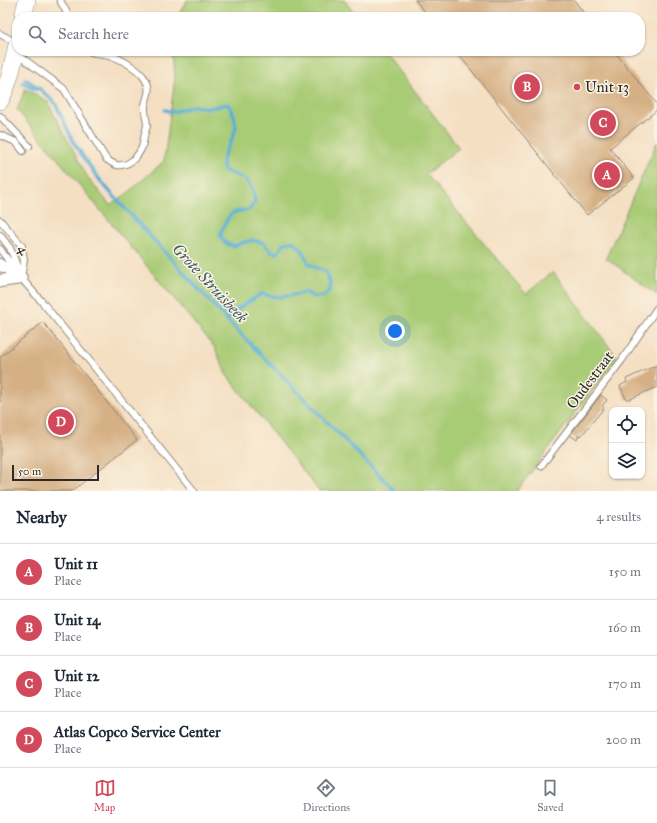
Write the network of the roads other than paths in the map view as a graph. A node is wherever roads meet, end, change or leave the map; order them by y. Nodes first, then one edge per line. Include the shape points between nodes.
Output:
1 (27, 0) edge
2 (60, 0) edge
3 (24, 12) edge
4 (67, 12) edge
5 (0, 34) edge
6 (12, 44) edge
7 (14, 56) edge
8 (26, 56) edge
9 (110, 56) edge
10 (4, 96) edge
11 (0, 116) edge
12 (0, 135) edge
13 (29, 146) dead end
14 (23, 151) dead end
15 (0, 220) edge
16 (0, 236) edge
17 (0, 249) edge
18 (0, 262) edge
19 (0, 268) edge
20 (21, 278) junction
21 (0, 281) edge
22 (657, 308) edge
23 (541, 466) dead end
24 (194, 491) edge

1 - 3 street
2 - 4 lane
5 - 6 lane
7 - 10 street
8 - 9 lane via 64,89 106,159 124,165 132,162 143,146 147,126 145,105 149,87 145,78 133,67
11 - 13 lane
12 - 14 lane via 16,142
15 - 20 lane via 22,246 24,260
16 - 20 lane, 4 via 10,248
17 - 20 lane
18 - 20 lane
19 - 20 lane
20 - 21 street
20 - 24 lane
22 - 23 lane, Oudestraat via 622,360

